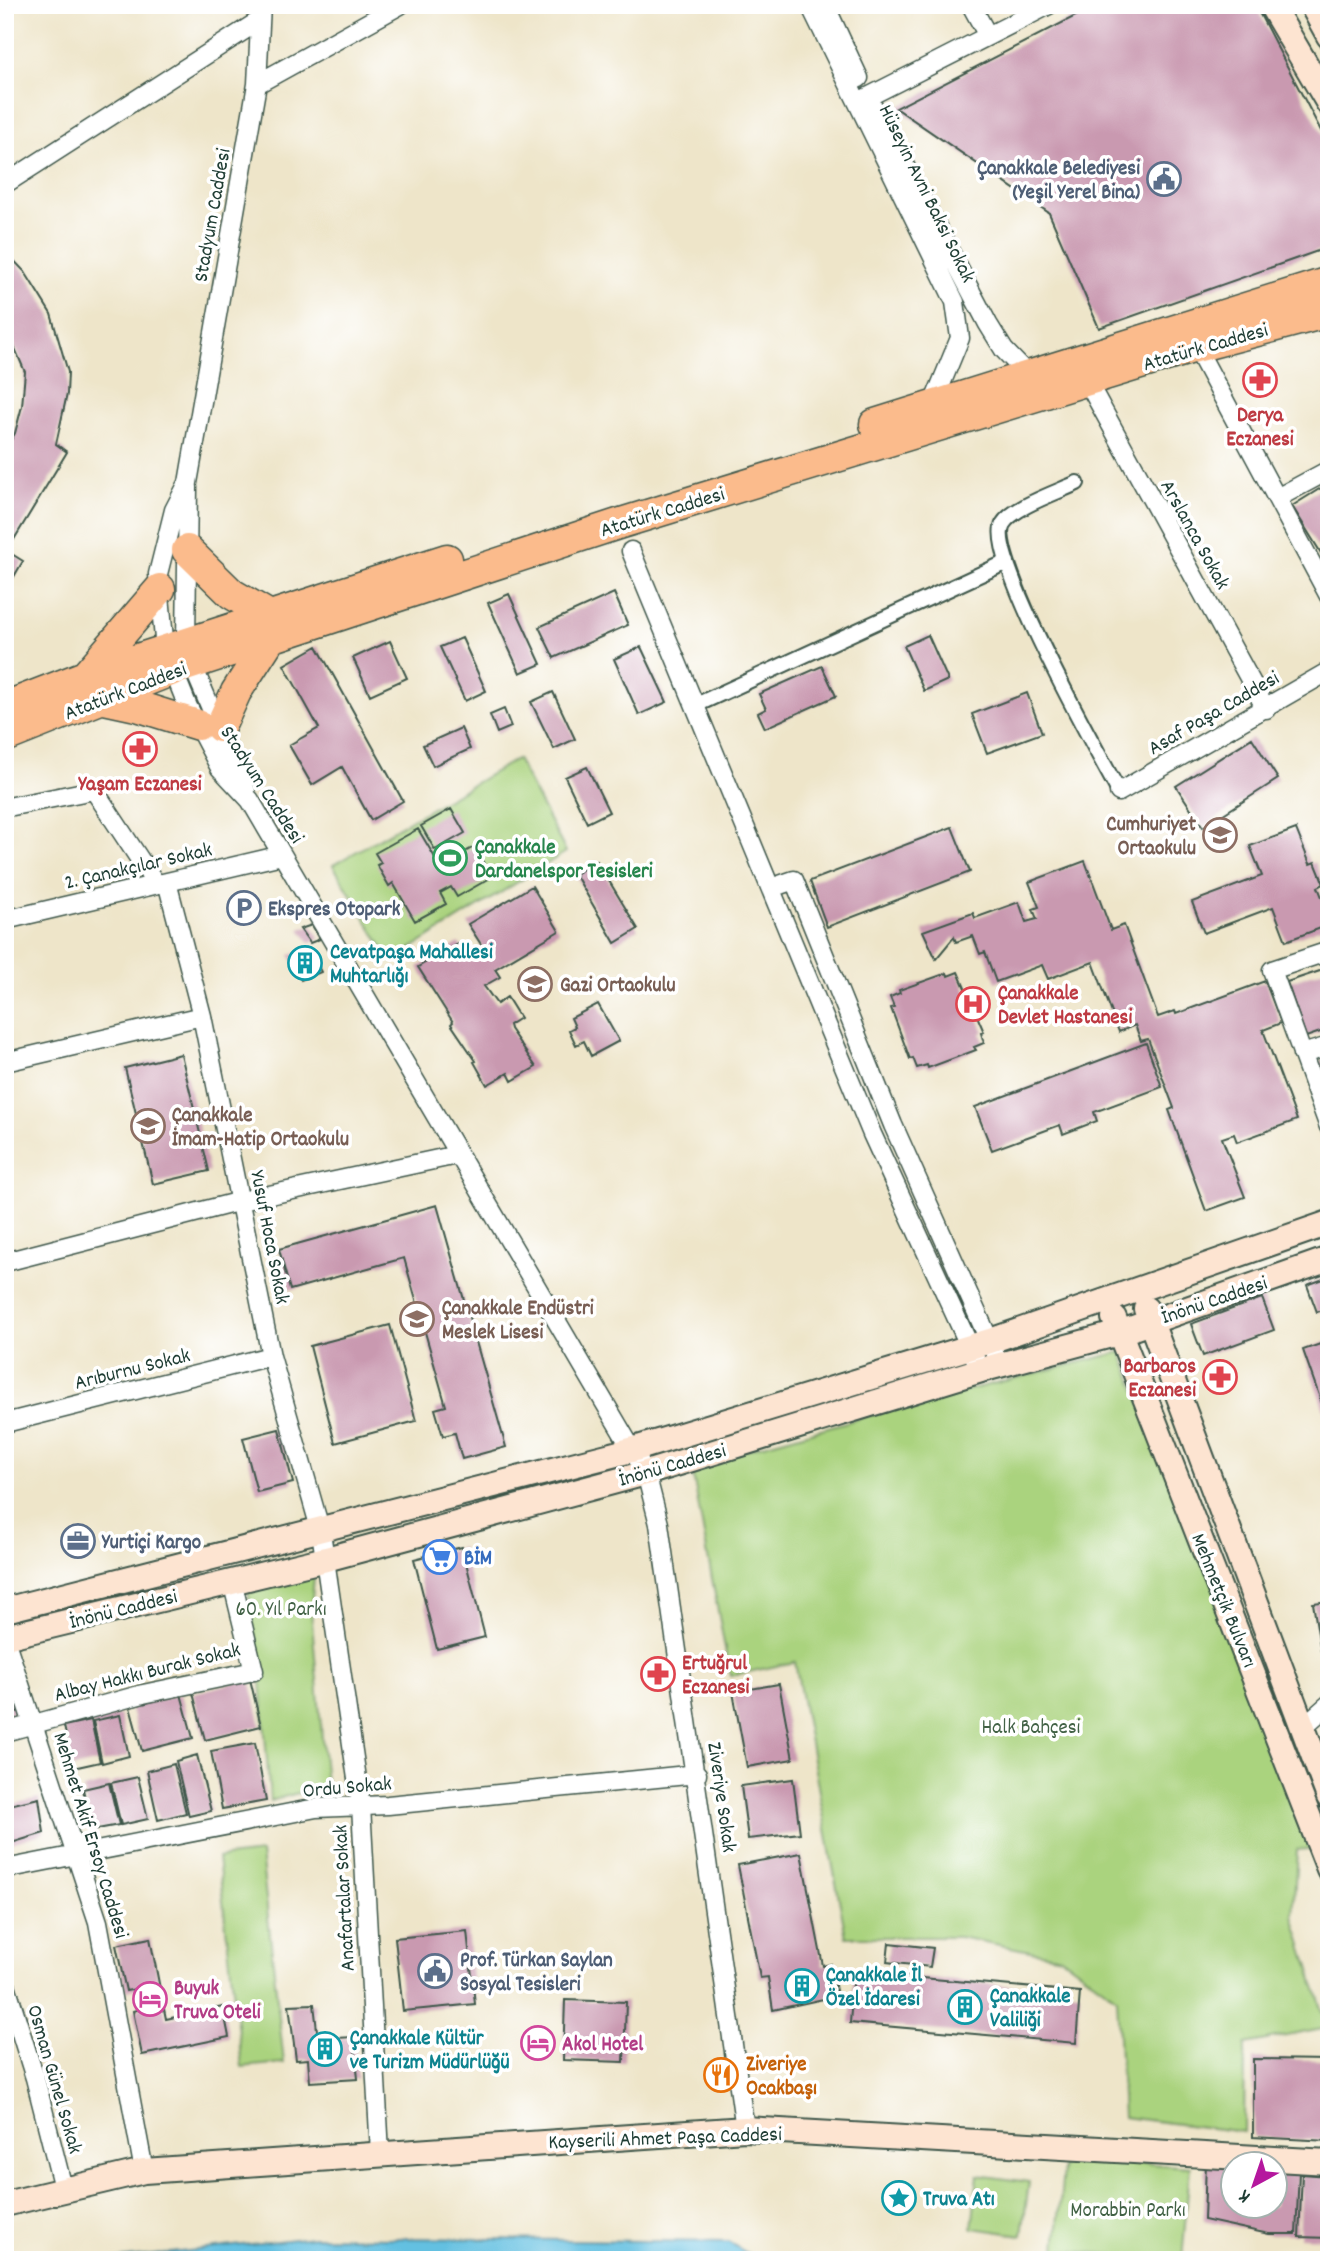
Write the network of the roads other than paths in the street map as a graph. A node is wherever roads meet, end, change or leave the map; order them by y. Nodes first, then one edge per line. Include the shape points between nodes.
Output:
1 (401, 5) edge
2 (810, 5) edge
3 (825, 5) edge
4 (971, 5) edge
5 (1049, 5) edge
6 (1271, 5) edge
7 (260, 13) edge
8 (988, 36) junction
9 (257, 84) junction
10 (863, 99) junction
11 (1329, 104) edge
12 (5, 184) edge
13 (1329, 282) edge
14 (975, 302) junction
15 (957, 310) junction
16 (1329, 312) edge
17 (1196, 347) junction
18 (1029, 376) junction
19 (1087, 381) junction
20 (932, 406) junction
21 (1329, 470) edge
22 (188, 483) junction
23 (1077, 483) dead end
24 (1277, 498) junction
25 (618, 524) junction
26 (187, 550) junction
27 (631, 551) joint
28 (1007, 562) junction
29 (160, 589) junction
30 (1329, 596) edge
31 (269, 627) junction
32 (179, 656) junction
33 (1329, 671) edge
34 (92, 687) junction
35 (696, 705) junction
36 (5, 706) edge
37 (1266, 709) junction
38 (209, 726) junction
39 (5, 737) edge
40 (1119, 792) joint
41 (13, 806) dead end
42 (282, 855) junction
43 (162, 883) junction
44 (5, 920) edge
45 (1329, 951) edge
46 (202, 1016) junction
47 (1329, 1045) edge
48 (1302, 1054) junction
49 (5, 1062) edge
50 (1329, 1127) edge
51 (457, 1155) junction
52 (241, 1201) junction
53 (1329, 1223) edge
54 (1329, 1259) edge
55 (5, 1262) edge
56 (1139, 1289) junction
57 (1108, 1300) junction
58 (1151, 1322) junction
59 (1119, 1333) junction
60 (980, 1344) junction
61 (271, 1356) junction
62 (990, 1368) junction
63 (5, 1423) edge
64 (635, 1450) junction
65 (646, 1473) junction
66 (321, 1532) junction
67 (326, 1559) junction
68 (232, 1581) junction
69 (5, 1610) edge
70 (5, 1638) edge
71 (1329, 1704) edge
72 (1272, 1717) junction
73 (34, 1723) junction
74 (1303, 1726) junction
75 (5, 1731) edge
76 (1285, 1754) junction
77 (697, 1774) junction
78 (1329, 1797) edge
79 (361, 1805) junction
80 (74, 1854) junction
81 (5, 1869) edge
82 (1329, 1869) edge
83 (5, 1982) edge
84 (745, 2129) junction
85 (380, 2153) junction
86 (1329, 2162) edge
87 (145, 2171) junction
88 (63, 2188) junction
89 (5, 2204) edge

1 - 9 street
2 - 10 street, Hüseyin Avni Baksi Sokak
3 - 10 street, Hüseyin Avni Baksi Sokak
4 - 8 street
5 - 8 street
6 - 11 main road
7 - 9 street, Stadyum Caddesi
7 - 12 street
8 - 10 street
9 - 22 street, Stadyum Caddesi
10 - 14 street, Hüseyin Avni Baksi Sokak
10 - 15 street, Hüseyin Avni Baksi Sokak
13 - 18 highway, Atatürk Caddesi
14 - 15 street
14 - 18 street, Hüseyin Avni Baksi Sokak via 1004,350
15 - 20 street, Hüseyin Avni Baksi Sokak via 960,338
16 - 17 highway, Atatürk Caddesi
17 - 19 highway, Atatürk Caddesi
17 - 24 street
18 - 20 highway, Atatürk Caddesi
19 - 25 highway, Atatürk Caddesi
19 - 37 street, Arslanca Sokak
20 - 31 highway, Atatürk Caddesi
21 - 24 street
22 - 26 street
22 - 29 street, Stadyum Caddesi via 174,510
23 - 28 street via 1004,522 1000,532
24 - 30 street
25 - 27 street
25 - 31 highway, Atatürk Caddesi
26 - 31 highway
26 - 32 street
27 - 35 street
28 - 35 street
28 - 40 street via 1047,657
29 - 32 street, Stadyum Caddesi
29 - 34 highway
31 - 32 highway, Atatürk Caddesi
31 - 38 highway via 236,692
32 - 34 highway, Atatürk Caddesi
32 - 38 street, Stadyum Caddesi
33 - 37 street, Asaf Paşa Caddesi
34 - 36 highway, Atatürk Caddesi
34 - 38 highway via 137,706
34 - 39 highway, Atatürk Caddesi
35 - 60 street via 771,888 794,880
37 - 40 street, Asaf Paşa Caddesi
38 - 42 street, Stadyum Caddesi via 220,768 250,800
41 - 43 street, Yusuf Hoca Sokak via 94,790
42 - 43 street, 2. Çanakçılar Sokak
42 - 51 street, Stadyum Caddesi
43 - 44 street, 2. Çanakçılar Sokak
43 - 46 street, Yusuf Hoca Sokak
45 - 48 street via 1272,970
46 - 49 street
46 - 52 street, Yusuf Hoca Sokak
47 - 48 street
48 - 50 street
51 - 52 street
51 - 64 street, Stadyum Caddesi
52 - 55 street
52 - 61 street, Yusuf Hoca Sokak
53 - 56 main road, İnönü Caddesi
54 - 58 main road, İnönü Caddesi
56 - 57 main road, İnönü Caddesi
56 - 58 main road, Mehmetçik Bulvarı
57 - 59 main road, Mehmetçik Bulvarı
57 - 60 main road, İnönü Caddesi
58 - 59 main road, İnönü Caddesi
58 - 74 main road, Mehmetçik Bulvarı
59 - 62 main road, İnönü Caddesi
59 - 72 main road, Mehmetçik Bulvarı
60 - 62 street
60 - 64 main road, İnönü Caddesi
61 - 63 street, Arıburnu Sokak
61 - 66 street, Yusuf Hoca Sokak
62 - 65 main road, İnönü Caddesi
64 - 65 street, Stadyum Caddesi
64 - 66 main road, İnönü Caddesi
65 - 67 main road, İnönü Caddesi
65 - 77 street, Ziveriye Sokak via 659,1524
66 - 67 street, Yusuf Hoca Sokak
66 - 69 main road, İnönü Caddesi
67 - 68 main road, İnönü Caddesi
67 - 79 street, Anafartalar Sokak
68 - 70 main road, İnönü Caddesi
68 - 73 street, Albay Hakkı Burak Sokak via 254,1671
70 - 73 street, Mehmet Akif Ersoy Caddesi
71 - 74 street
72 - 74 main road
72 - 76 main road, Mehmetçik Bulvarı
73 - 75 street, Albay Hakkı Burak Sokak
73 - 80 street, Mehmet Akif Ersoy Caddesi
74 - 76 main road
74 - 78 main road, Mehmetçik Bulvarı
76 - 82 main road, Mehmetçik Bulvarı
77 - 79 street, Ordu Sokak
77 - 84 street, Ziveriye Sokak
79 - 80 street, Ordu Sokak via 316,1808
79 - 85 street, Anafartalar Sokak
80 - 81 street, Ordu Sokak
80 - 87 street, Mehmet Akif Ersoy Caddesi via 98,1922
83 - 88 street, Osman Günel Sokak via 36,2078
84 - 85 main road, Kayserili Ahmet Paşa Caddesi
84 - 86 main road, Kayserili Ahmet Paşa Caddesi
85 - 87 main road, Kayserili Ahmet Paşa Caddesi
87 - 88 main road, Kayserili Ahmet Paşa Caddesi
88 - 89 main road, Kayserili Ahmet Paşa Caddesi

